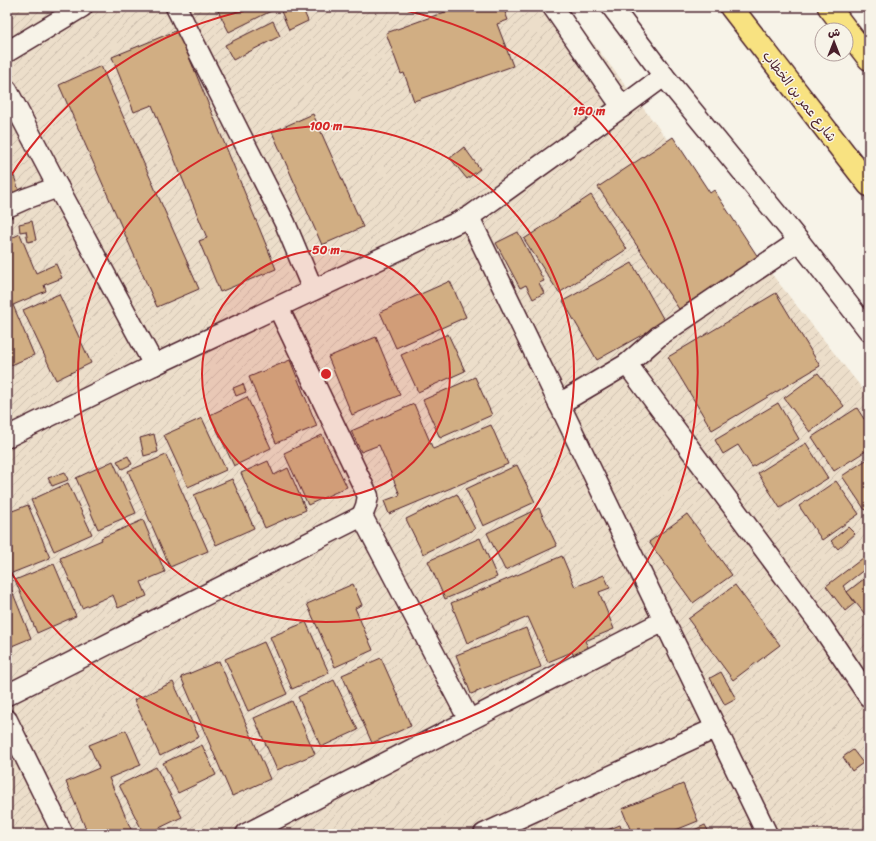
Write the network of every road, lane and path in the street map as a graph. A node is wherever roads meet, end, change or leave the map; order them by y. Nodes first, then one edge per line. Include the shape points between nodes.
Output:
1 (82, 7) edge
2 (176, 7) edge
3 (552, 7) edge
4 (612, 7) edge
5 (731, 7) edge
6 (829, 7) edge
7 (7, 52) edge
8 (869, 59) edge
9 (664, 76) junction
10 (7, 90) edge
11 (622, 107) junction
12 (869, 185) edge
13 (58, 187) junction
14 (7, 207) edge
15 (469, 217) junction
16 (799, 241) junction
17 (313, 290) junction
18 (278, 307) junction
19 (869, 331) edge
20 (627, 364) junction
21 (154, 365) junction
22 (559, 404) junction
23 (7, 436) edge
24 (362, 516) junction
25 (664, 621) junction
26 (7, 695) edge
27 (869, 698) edge
28 (7, 720) edge
29 (469, 720) junction
30 (716, 728) junction
31 (496, 832) edge
32 (64, 834) edge
33 (246, 834) edge
34 (767, 834) edge

1 - 7 street
2 - 17 street via 285,223
3 - 11 street
4 - 9 street
5 - 12 main road, شارع عمر بن الخطاب
6 - 8 main road
9 - 11 street
9 - 16 street
10 - 13 street
11 - 15 street
13 - 14 street
13 - 21 street
15 - 17 street
15 - 22 street
16 - 19 street
16 - 20 street via 659,336
17 - 18 street
18 - 21 street
18 - 24 street via 368,496
20 - 22 street
20 - 27 street via 822,627
21 - 23 street
22 - 25 street
24 - 26 street
24 - 29 street
25 - 29 street
25 - 30 street
28 - 32 street
29 - 33 street
30 - 31 street
30 - 34 street

